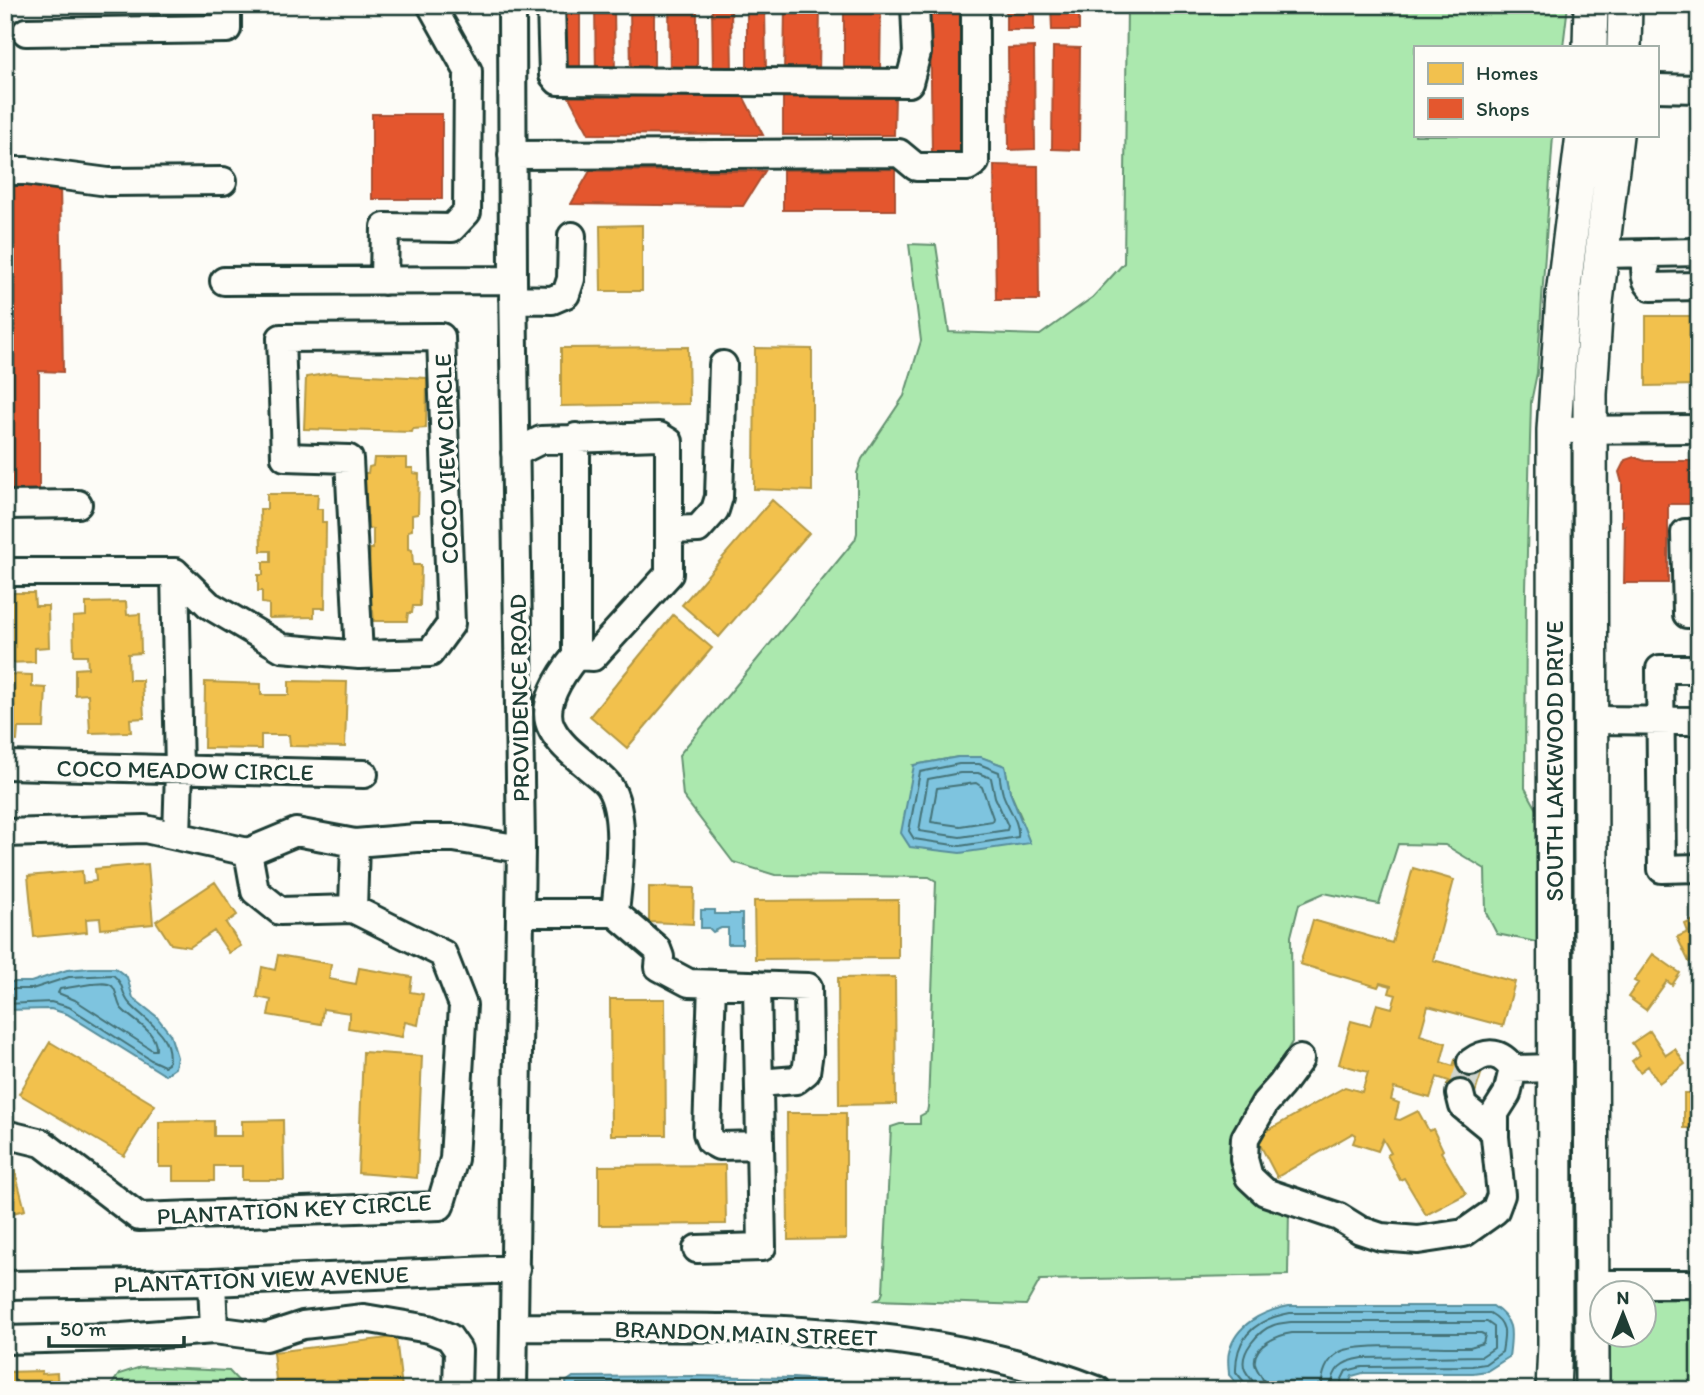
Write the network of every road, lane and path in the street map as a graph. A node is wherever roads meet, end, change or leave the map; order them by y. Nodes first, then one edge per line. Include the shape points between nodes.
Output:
1 (227, 5) edge
2 (431, 5) edge
3 (512, 5) edge
4 (551, 5) edge
5 (915, 5) edge
6 (975, 5) edge
7 (1591, 5) edge
8 (1625, 5) edge
9 (26, 32) dead end
10 (1590, 46) edge
11 (1624, 46) edge
12 (1658, 88) edge
13 (1699, 89) edge
14 (1583, 136) edge
15 (1616, 136) edge
16 (512, 155) junction
17 (5, 171) edge
18 (223, 181) dead end
19 (572, 236) dead end
20 (1699, 252) edge
21 (1650, 253) junction
22 (1603, 254) junction
23 (224, 281) dead end
24 (384, 281) junction
25 (1699, 286) edge
26 (513, 289) junction
27 (723, 365) dead end
28 (1699, 429) edge
29 (1554, 430) junction
30 (1590, 430) junction
31 (576, 437) junction
32 (515, 453) junction
33 (5, 505) edge
34 (78, 505) dead end
35 (670, 530) junction
36 (1699, 533) edge
37 (5, 572) edge
38 (175, 572) junction
39 (1693, 578) edge
40 (1699, 614) edge
41 (359, 655) junction
42 (576, 656) junction
43 (1699, 669) edge
44 (1591, 720) junction
45 (1660, 720) junction
46 (1699, 721) edge
47 (5, 765) edge
48 (179, 771) junction
49 (364, 775) dead end
50 (5, 833) edge
51 (177, 836) junction
52 (355, 843) junction
53 (522, 849) junction
54 (248, 852) junction
55 (1699, 868) edge
56 (353, 909) junction
57 (521, 912) junction
58 (615, 914) junction
59 (712, 984) junction
60 (757, 985) junction
61 (1300, 1059) dead end
62 (1471, 1062) dead end
63 (1554, 1068) junction
64 (1513, 1069) junction
65 (759, 1083) junction
66 (1460, 1094) dead end
67 (1495, 1132) junction
68 (5, 1134) edge
69 (760, 1145) junction
70 (696, 1250) dead end
71 (516, 1269) junction
72 (1592, 1280) edge
73 (212, 1282) junction
74 (1658, 1284) edge
75 (1699, 1284) edge
76 (5, 1285) edge
77 (515, 1328) junction
78 (214, 1330) junction
79 (5, 1339) edge
80 (1592, 1350) edge
81 (457, 1390) edge
82 (513, 1390) edge
83 (1097, 1390) edge
84 (1553, 1390) edge
85 (1592, 1390) edge

1 - 9 street via 227,29
2 - 24 street via 468,71 467,212 452,228 385,227
3 - 16 street, PROVIDENCE ROAD
4 - 5 street via 553,75 558,81 896,83 909,83 917,53
6 - 16 street via 975,162 968,167 916,167 898,152
7 - 10 main road
8 - 11 main road
12 - 13 street
14 - 29 main road, SOUTH LAKEWOOD DRIVE via 1563,295
15 - 22 main road, SOUTH LAKEWOOD DRIVE
16 - 26 street, PROVIDENCE ROAD
17 - 18 street via 108,182
19 - 26 street via 566,294 552,300
20 - 21 street
21 - 22 street
21 - 25 street via 1645,272 1651,287
22 - 30 main road, SOUTH LAKEWOOD DRIVE
23 - 24 street
24 - 26 street
26 - 32 street, PROVIDENCE ROAD
27 - 35 street via 720,485 715,510 698,529
28 - 30 street
29 - 30 street
29 - 63 main road, SOUTH LAKEWOOD DRIVE
30 - 44 main road, SOUTH LAKEWOOD DRIVE
31 - 32 street via 541,440
31 - 35 street via 659,436 669,442
31 - 42 street
32 - 53 street, PROVIDENCE ROAD
33 - 34 street
35 - 42 street via 669,574 593,657
36 - 39 street via 1685,533
37 - 38 street
38 - 41 street via 209,605 282,648
38 - 48 street
39 - 40 street via 1687,614
41 - 41 street, COCO VIEW CIRCLE via 430,653 451,624 441,337 281,338 285,457 349,458
42 - 58 street via 557,679 549,709 551,727 569,751 609,786 620,820
43 - 45 street via 1660,670
44 - 45 street
44 - 72 main road, SOUTH LAKEWOOD DRIVE
45 - 46 street
45 - 55 street via 1662,869
47 - 48 street, COCO MEADOW CIRCLE
48 - 49 street, COCO MEADOW CIRCLE
48 - 51 street
50 - 51 street via 145,829
51 - 54 street
52 - 53 street via 454,838
52 - 54 street via 296,831
52 - 56 street
53 - 57 street, PROVIDENCE ROAD
54 - 56 street via 255,891 280,911
56 - 68 street, PLANTATION KEY CIRCLE via 443,954 463,1005 454,1159 440,1206 139,1217 42,1143
57 - 58 street
57 - 71 street, PROVIDENCE ROAD
58 - 59 street via 657,949 659,967 689,983
59 - 60 street
59 - 69 street via 707,1133 710,1142 719,1146
60 - 65 street
60 - 65 street via 808,987 806,1072 796,1080
61 - 67 street via 1265,1103 1245,1138 1249,1177 1265,1192 1339,1217 1360,1230 1418,1240 1464,1233 1495,1211 1501,1195
62 - 64 street via 1491,1054 1506,1058
63 - 64 street
63 - 84 main road, SOUTH LAKEWOOD DRIVE
64 - 67 street via 1507,1094 1495,1113
65 - 69 street
66 - 67 street via 1463,1106
69 - 70 street via 762,1247
71 - 73 street, PLANTATION VIEW AVENUE
71 - 77 street, PROVIDENCE ROAD
73 - 76 street, PLANTATION VIEW AVENUE
73 - 78 street
74 - 75 street
77 - 82 street, PROVIDENCE ROAD
77 - 83 street, BRANDON MAIN STREET via 813,1330 885,1337 1019,1364
78 - 79 street
78 - 81 street via 266,1337 303,1325 365,1318 429,1329 449,1337 458,1350
80 - 85 main road, SOUTH LAKEWOOD DRIVE

